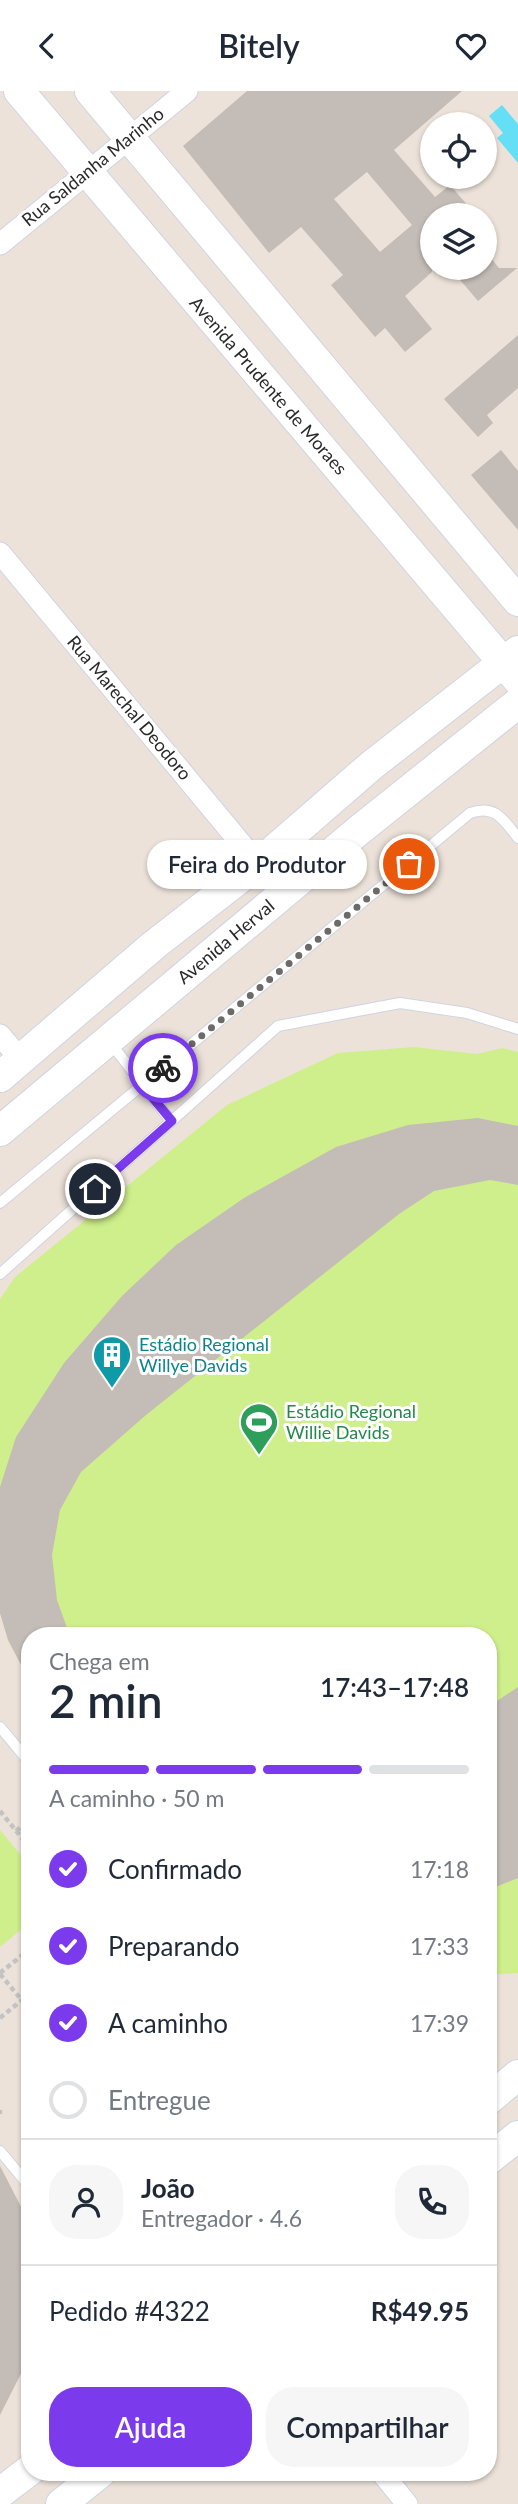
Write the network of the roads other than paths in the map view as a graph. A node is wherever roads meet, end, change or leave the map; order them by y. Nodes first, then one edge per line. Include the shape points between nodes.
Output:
1 (19, 91) edge
2 (90, 91) edge
3 (187, 91) edge
4 (128, 139) junction
5 (86, 173) junction
6 (0, 244) edge
7 (0, 552) edge
8 (518, 601) edge
9 (513, 664) edge
10 (518, 703) edge
11 (372, 765) junction
12 (358, 831) junction
13 (518, 838) edge
14 (258, 864) junction
15 (228, 941) junction
16 (154, 945) junction
17 (518, 1029) edge
18 (0, 1035) edge
19 (108, 1041) junction
20 (10, 1068) edge
21 (142, 1085) junction
22 (172, 1121) junction
23 (0, 1131) edge
24 (0, 1203) edge
25 (0, 1274) edge
26 (0, 1727) edge
27 (21, 1752) edge
28 (518, 2075) edge
29 (497, 2092) edge
30 (0, 2151) edge
31 (21, 2176) edge
32 (21, 2477) edge
33 (90, 2481) edge
34 (388, 2481) edge
35 (0, 2493) edge
36 (61, 2504) edge
37 (407, 2504) edge

1 - 5 main road, Avenida Prudente de Moraes
2 - 4 main road
3 - 4 street, Rua Saldanha Marinho
4 - 5 street, Rua Saldanha Marinho
4 - 8 main road
5 - 6 street, Rua Saldanha Marinho
5 - 9 main road, Avenida Prudente de Moraes
7 - 14 street, Rua Marechal Deodoro
9 - 11 main road
10 - 12 main road, Avenida Herval
11 - 12 main road
11 - 14 main road
12 - 15 main road, Avenida Herval
13 - 21 lane via 496,811 484,808 470,813
14 - 16 main road
15 - 16 main road
15 - 19 main road, Avenida Herval
16 - 20 main road
17 - 22 lane via 467,1013 400,1003 278,1026
18 - 20 street
19 - 21 lane
19 - 23 main road, Avenida Herval
21 - 22 lane
21 - 24 lane
22 - 25 lane
26 - 27 lane
28 - 29 main road
30 - 31 lane
32 - 35 main road
33 - 36 main road
34 - 37 street

